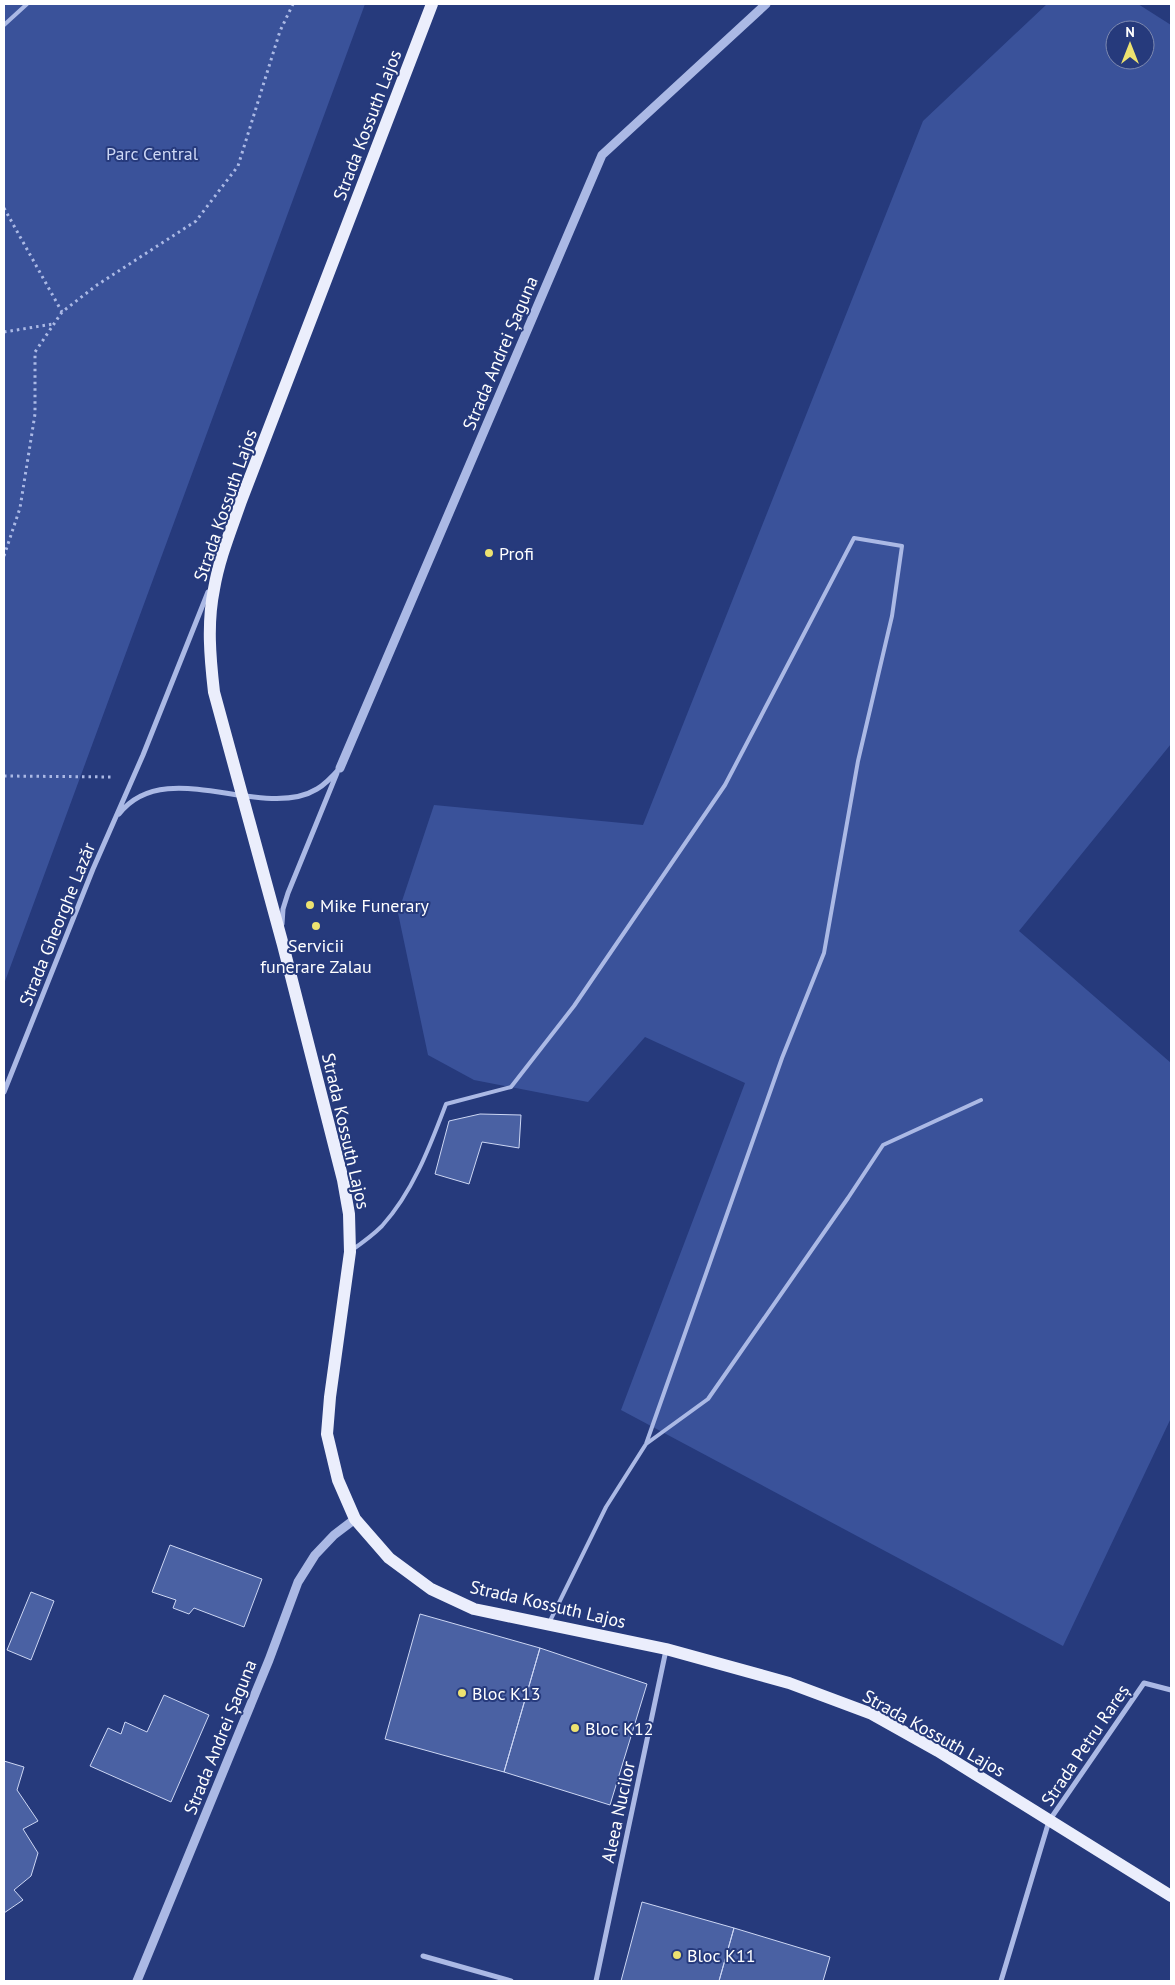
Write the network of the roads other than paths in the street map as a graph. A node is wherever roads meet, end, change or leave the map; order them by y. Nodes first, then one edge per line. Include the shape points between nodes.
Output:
1 (27, 4) edge
2 (432, 4) edge
3 (766, 4) edge
4 (4, 25) edge
5 (222, 557) junction
6 (340, 768) junction
7 (242, 795) junction
8 (114, 821) junction
9 (283, 945) junction
10 (4, 1092) edge
11 (981, 1100) dead end
12 (350, 1252) junction
13 (646, 1444) junction
14 (355, 1519) junction
15 (548, 1624) junction
16 (666, 1649) junction
17 (1171, 1690) edge
18 (1050, 1821) junction
19 (1171, 1896) edge
20 (423, 1956) dead end
21 (137, 1981) edge
22 (511, 1981) edge
23 (596, 1981) edge
24 (1000, 1981) edge

1 - 4 lane
2 - 5 main road, Strada Kossuth Lajos via 240,501
3 - 6 street, Strada Andrei Șaguna via 602,155
5 - 7 main road, Strada Kossuth Lajos via 211,609 210,653 214,692
5 - 8 street, Strada Gheorghe Lazăr
6 - 7 street, Strada Andrei Șaguna via 316,790 297,797
6 - 9 street, Strada Andrei Șaguna via 288,893 282,924
7 - 8 street, Strada Gheorghe Lazăr via 188,788 153,792 140,795 125,806
7 - 9 main road, Strada Kossuth Lajos
8 - 10 street, Strada Gheorghe Lazăr
9 - 12 main road, Strada Kossuth Lajos via 342,1180 349,1214
11 - 13 lane via 883,1145 708,1399
12 - 13 lane via 381,1227 403,1198 431,1145 446,1104 511,1088 574,1006 725,785 854,538 902,546 892,616 858,761 824,953 782,1058
12 - 14 main road, Strada Kossuth Lajos via 327,1434 338,1480
13 - 15 lane via 606,1507
14 - 15 main road, Strada Kossuth Lajos via 389,1558 431,1590 474,1609
14 - 21 street, Strada Andrei Șaguna via 314,1555 298,1582 266,1668
15 - 16 main road, Strada Kossuth Lajos
16 - 18 main road, Strada Kossuth Lajos via 789,1683 872,1714
16 - 23 street, Aleea Nucilor
17 - 18 street, Strada Petru Rareș via 1144,1683
18 - 19 main road, Strada Kossuth Lajos
18 - 24 street
20 - 22 street

